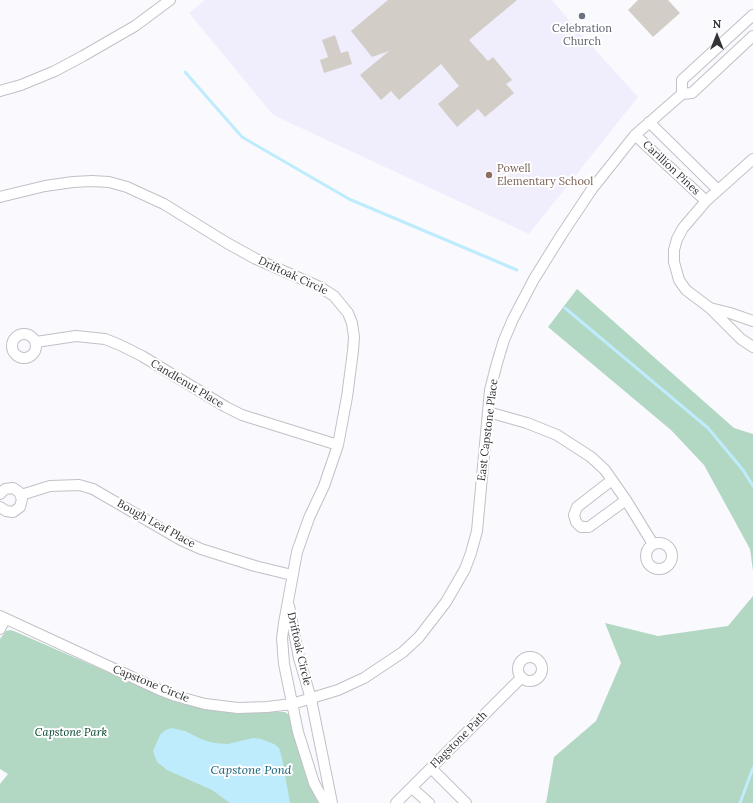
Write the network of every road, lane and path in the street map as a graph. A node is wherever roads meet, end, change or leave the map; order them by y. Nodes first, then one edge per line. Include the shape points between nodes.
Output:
1 (170, 0) edge
2 (753, 15) edge
3 (753, 36) edge
4 (0, 91) edge
5 (682, 94) junction
6 (649, 122) junction
7 (635, 135) junction
8 (753, 159) edge
9 (718, 190) junction
10 (0, 197) edge
11 (706, 201) junction
12 (710, 308) junction
13 (753, 321) edge
14 (36, 342) dead end
15 (753, 347) edge
16 (488, 412) junction
17 (338, 445) junction
18 (612, 480) junction
19 (0, 494) edge
20 (22, 496) junction
21 (626, 500) junction
22 (0, 507) edge
23 (653, 544) dead end
24 (292, 575) junction
25 (288, 600) junction
26 (2, 618) edge
27 (0, 629) edge
28 (521, 678) dead end
29 (311, 699) junction
30 (292, 704) junction
31 (431, 768) junction
32 (412, 788) junction
33 (325, 803) edge
34 (332, 803) edge
35 (396, 803) edge
36 (429, 803) edge
37 (466, 803) edge

1 - 4 street via 135,26 55,71
2 - 5 street via 682,80
3 - 5 street, East Capstone Place via 692,93
5 - 6 street, East Capstone Place
6 - 7 street, East Capstone Place
6 - 9 street, Carillion Pines
7 - 11 street, Carillion Pines
7 - 16 street, East Capstone Place via 592,189 534,279 513,319 497,363 490,390
8 - 9 street
9 - 11 street
10 - 17 street, Driftoak Circle via 73,182 109,182 127,187 164,204 256,259 320,287 334,296 348,313 354,337 354,351
11 - 12 street via 677,239 674,262 679,280 686,290
12 - 13 street
12 - 15 street via 741,340
14 - 17 street, Candlenut Place via 76,336 120,345 242,415
16 - 18 street via 527,423 556,436 591,457
16 - 29 street, East Capstone Place via 477,531 465,569 446,602 419,637 384,666 338,690
17 - 24 street, Driftoak Circle via 324,486 302,535
18 - 21 street
18 - 21 street via 577,507 574,515 576,522 581,527 589,527
19 - 20 street via 5,489 13,488
20 - 22 street via 22,504 17,510 6,512
20 - 24 street, Bough Leaf Place via 50,486 79,486 93,489 201,549
21 - 23 street
24 - 25 street, Driftoak Circle
25 - 29 street, Driftoak Circle via 299,658
25 - 30 street, Driftoak Circle via 282,638
26 - 27 street
26 - 30 street, Capstone Circle via 176,696 205,704 238,708
28 - 31 street, Flagstone Path
29 - 30 street, Capstone Circle
29 - 34 street, Driftoak Circle
30 - 33 street, Driftoak Circle via 305,756
31 - 32 street, Flagstone Path
31 - 37 street
32 - 35 street, Flagstone Path
32 - 36 street

